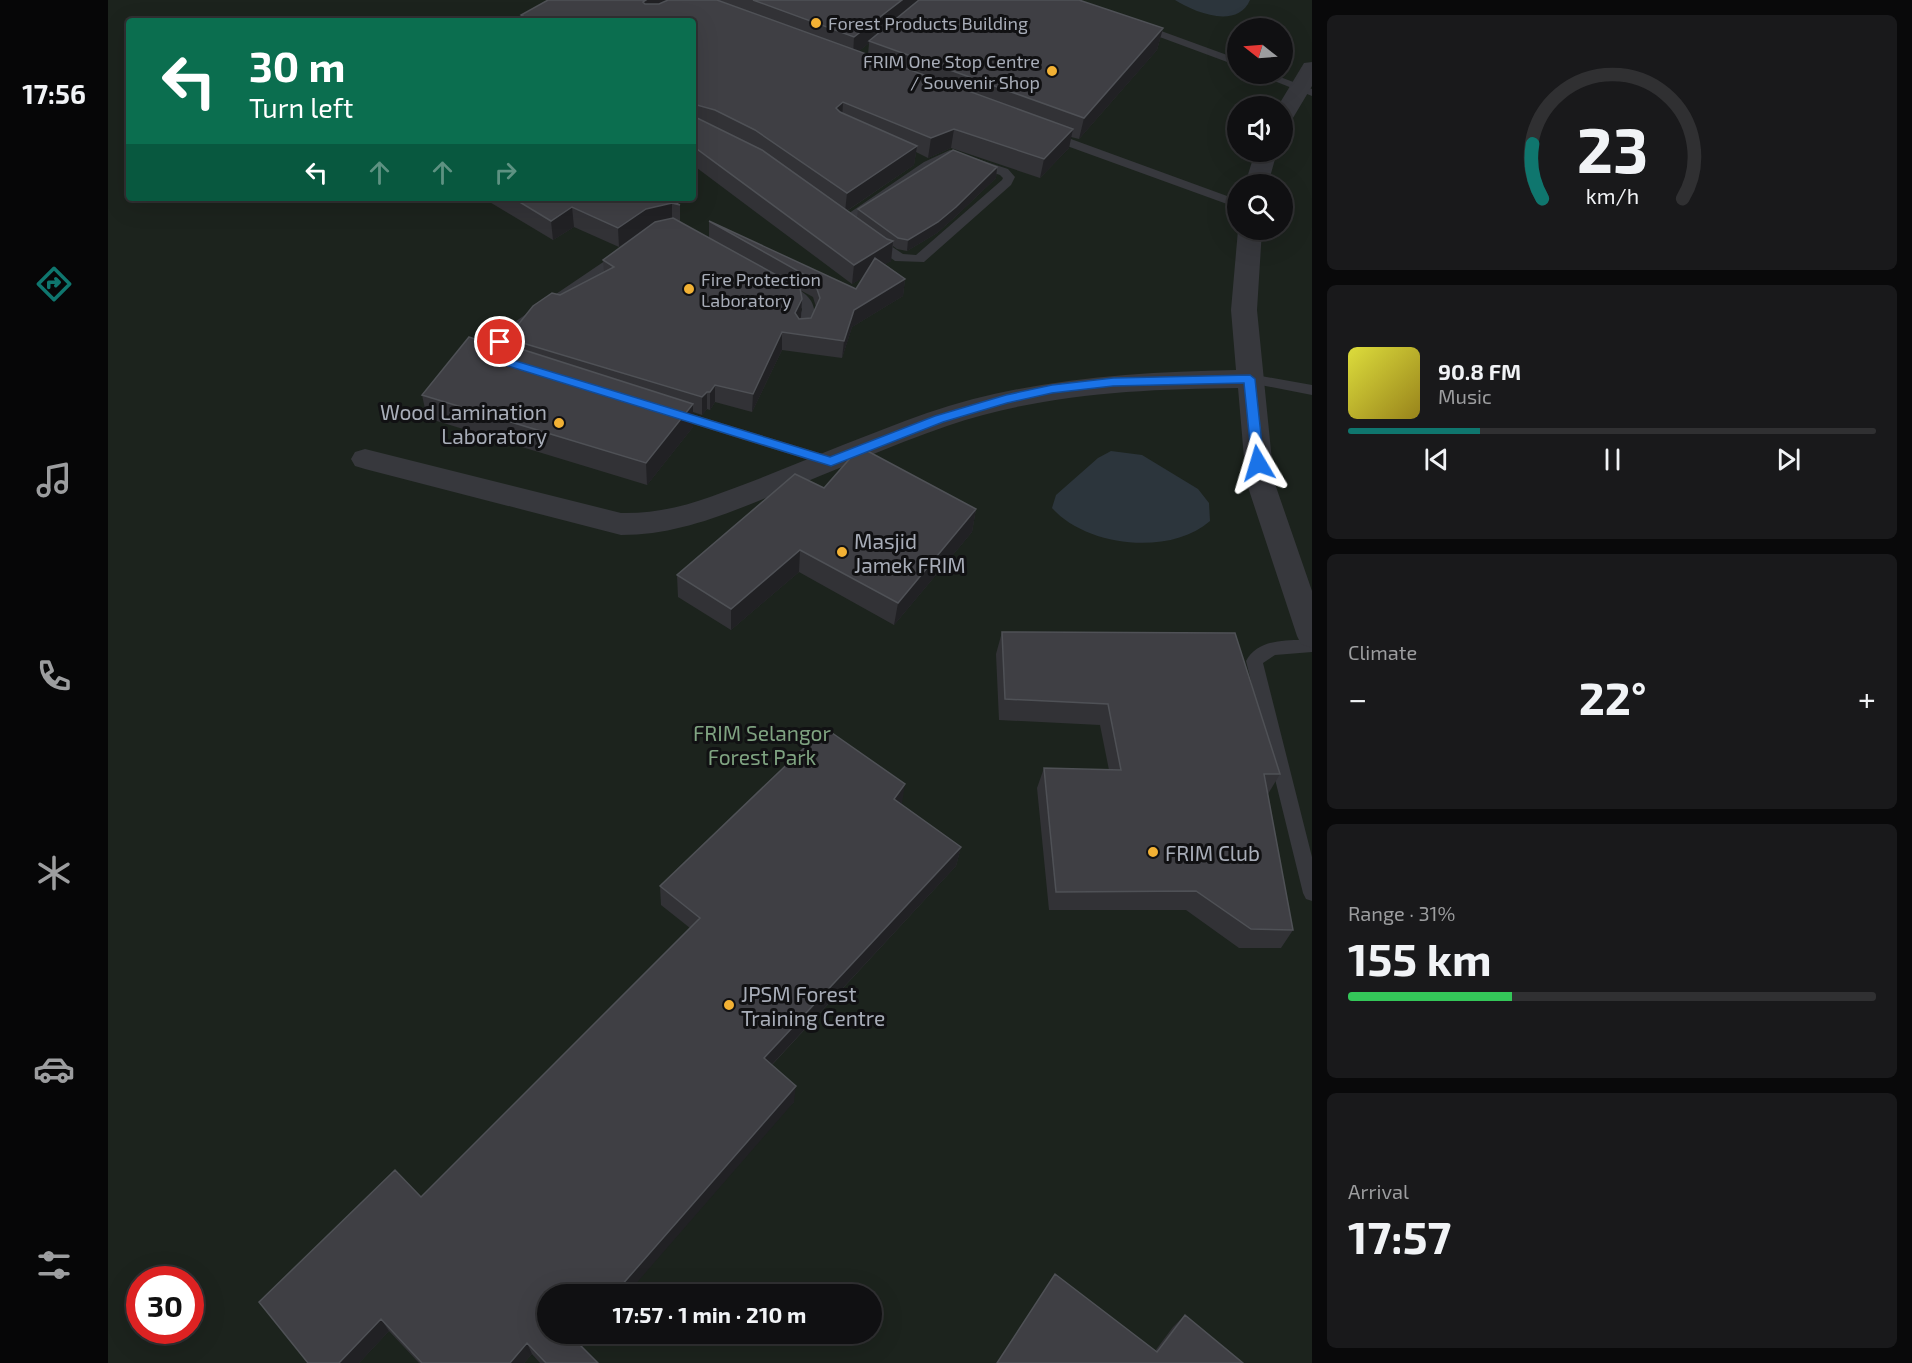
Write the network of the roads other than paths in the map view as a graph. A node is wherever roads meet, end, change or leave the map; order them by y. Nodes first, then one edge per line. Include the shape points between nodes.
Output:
1 (1136, 25) edge
2 (1227, 59) edge
3 (1312, 68) edge
4 (1288, 84) edge
5 (1306, 91) edge
6 (1293, 105) edge
7 (1040, 132) edge
8 (1227, 200) edge
9 (849, 223) joint
10 (1249, 240) edge
11 (631, 247) edge
12 (766, 278) edge
13 (803, 331) edge
14 (523, 367) edge
15 (1250, 379) junction
16 (1312, 390) edge
17 (660, 409) edge
18 (365, 459) dead end
19 (831, 462) junction
20 (1312, 636) edge
21 (1312, 646) edge
22 (1305, 835) edge
23 (1312, 893) edge

1 - 2 lane
3 - 5 street
4 - 5 lane
5 - 6 street
7 - 8 lane
9 - 9 lane via 922,162 950,154 1009,177 983,206 919,259 900,258
10 - 15 street via 1244,310
11 - 14 lane via 505,335 500,342 502,357
12 - 13 lane via 807,302 810,318
15 - 16 lane
15 - 19 street via 1113,382 1052,389 939,419
15 - 20 street via 1260,481
17 - 19 lane
18 - 19 street via 621,524 647,525 698,514
21 - 22 lane via 1273,647 1254,661
22 - 23 lane

